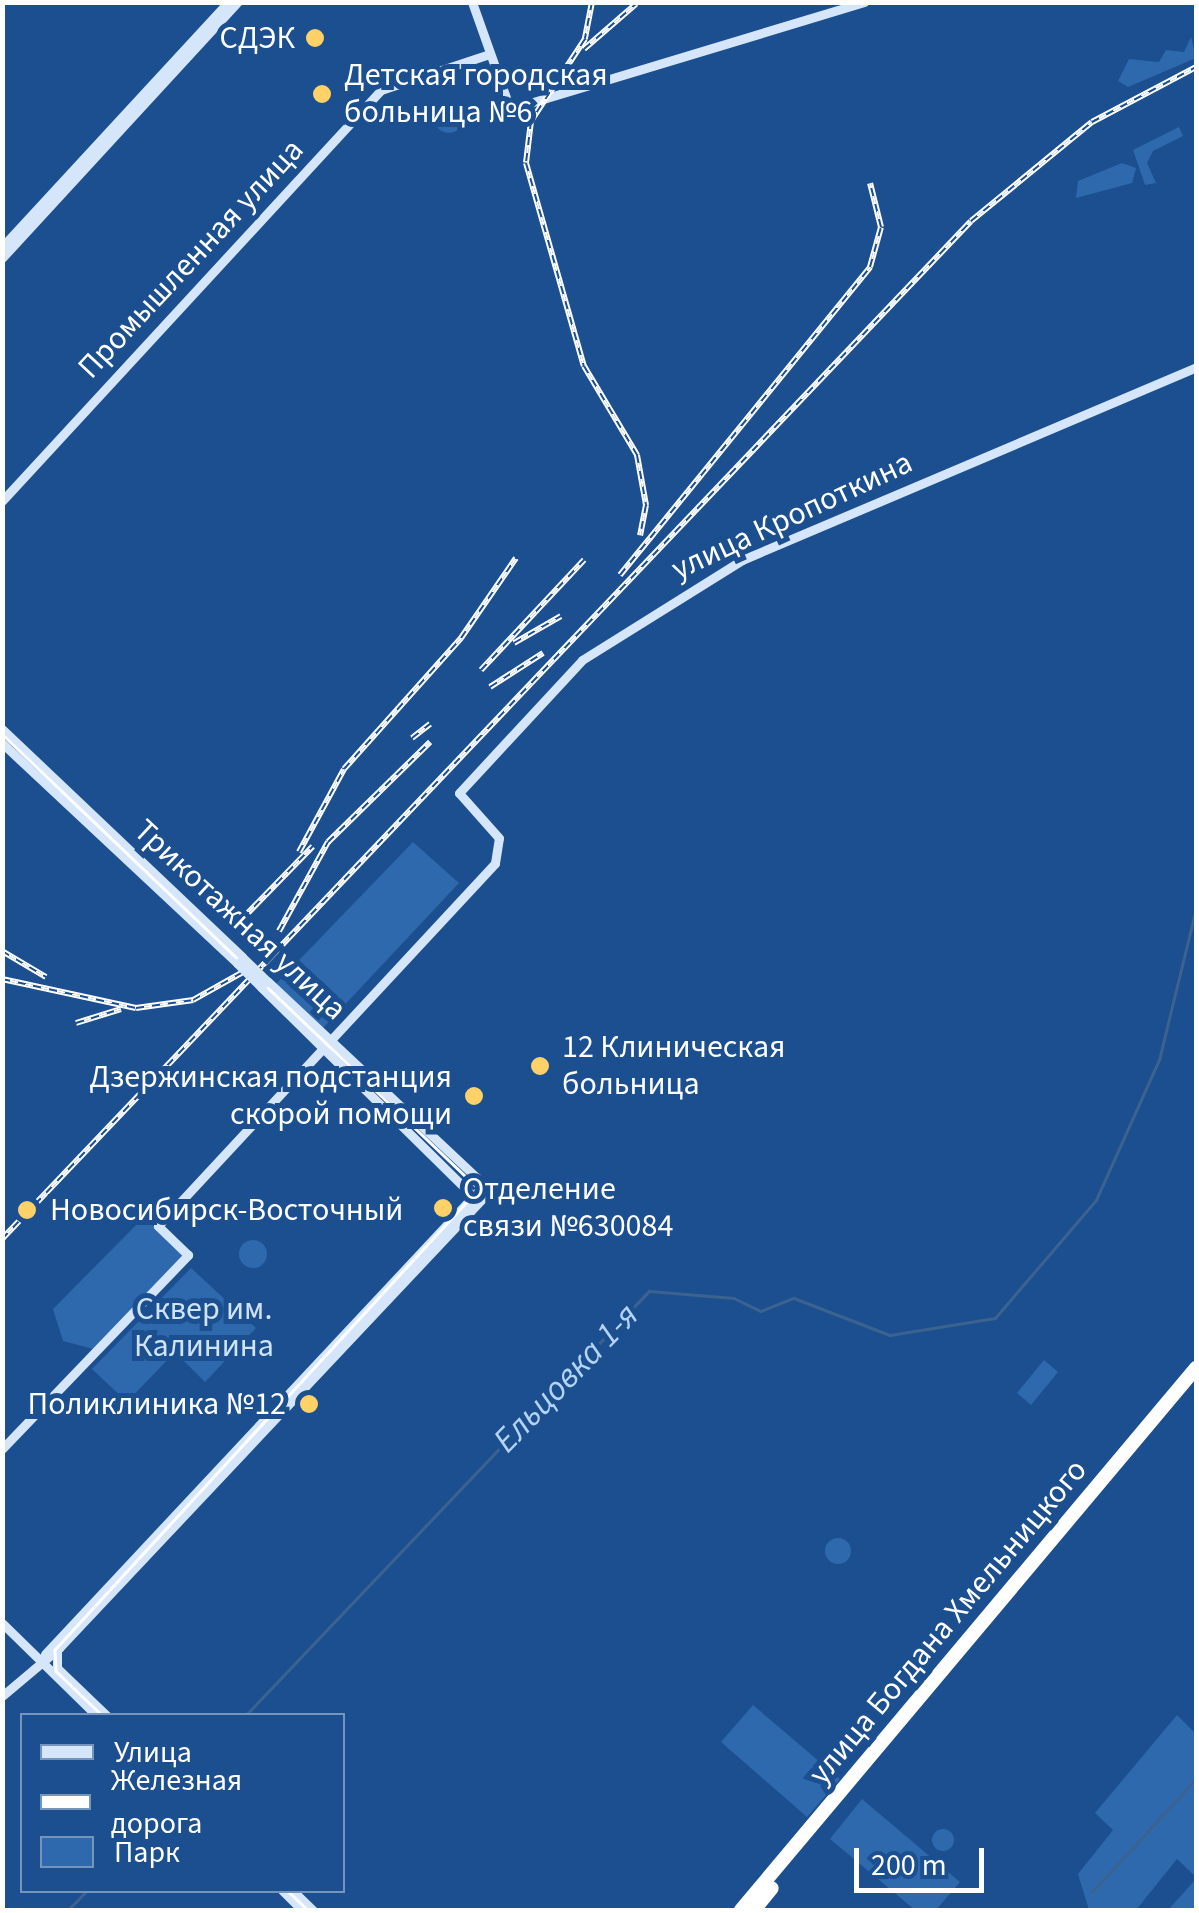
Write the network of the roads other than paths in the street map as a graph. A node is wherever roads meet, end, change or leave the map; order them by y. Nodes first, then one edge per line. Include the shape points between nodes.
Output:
1 (228, 2) edge
2 (237, 2) edge
3 (472, 2) edge
4 (864, 2) edge
5 (487, 55) junction
6 (2, 247) edge
7 (2, 258) edge
8 (1196, 367) edge
9 (2, 501) edge
10 (2, 729) edge
11 (2, 743) edge
12 (239, 960) junction
13 (326, 1042) junction
14 (397, 1108) junction
15 (472, 1204) junction
16 (1196, 1368) edge
17 (1196, 1382) edge
18 (2, 1449) edge
19 (2, 1623) edge
20 (59, 1648) junction
21 (40, 1660) junction
22 (55, 1664) junction
23 (2, 1696) edge
24 (93, 1713) edge
25 (104, 1713) edge
26 (741, 1910) edge
27 (754, 1910) edge

1 - 6 main road
2 - 7 main road
3 - 5 main road
4 - 5 main road via 514,109 500,101
5 - 9 main road, Промышленная улица via 381,90
8 - 13 main road, улица Кропоткина via 742,560 619,631 461,788 461,802 495,833 501,853
10 - 12 main road, Трикотажная улица
11 - 12 main road, Трикотажная улица
12 - 13 main road, Трикотажная улица, bridge
13 - 14 main road, Трикотажная улица
13 - 18 main road via 158,1226 188,1256
14 - 15 main road, Трикотажная улица via 468,1182
14 - 15 main road, Трикотажная улица via 484,1188
15 - 20 main road
15 - 21 main road
16 - 26 highway, улица Богдана Хмельницкого
17 - 27 highway, улица Богдана Хмельницкого
19 - 21 main road
20 - 21 main road
20 - 22 main road
21 - 22 main road
21 - 23 main road
21 - 24 main road
22 - 25 main road

